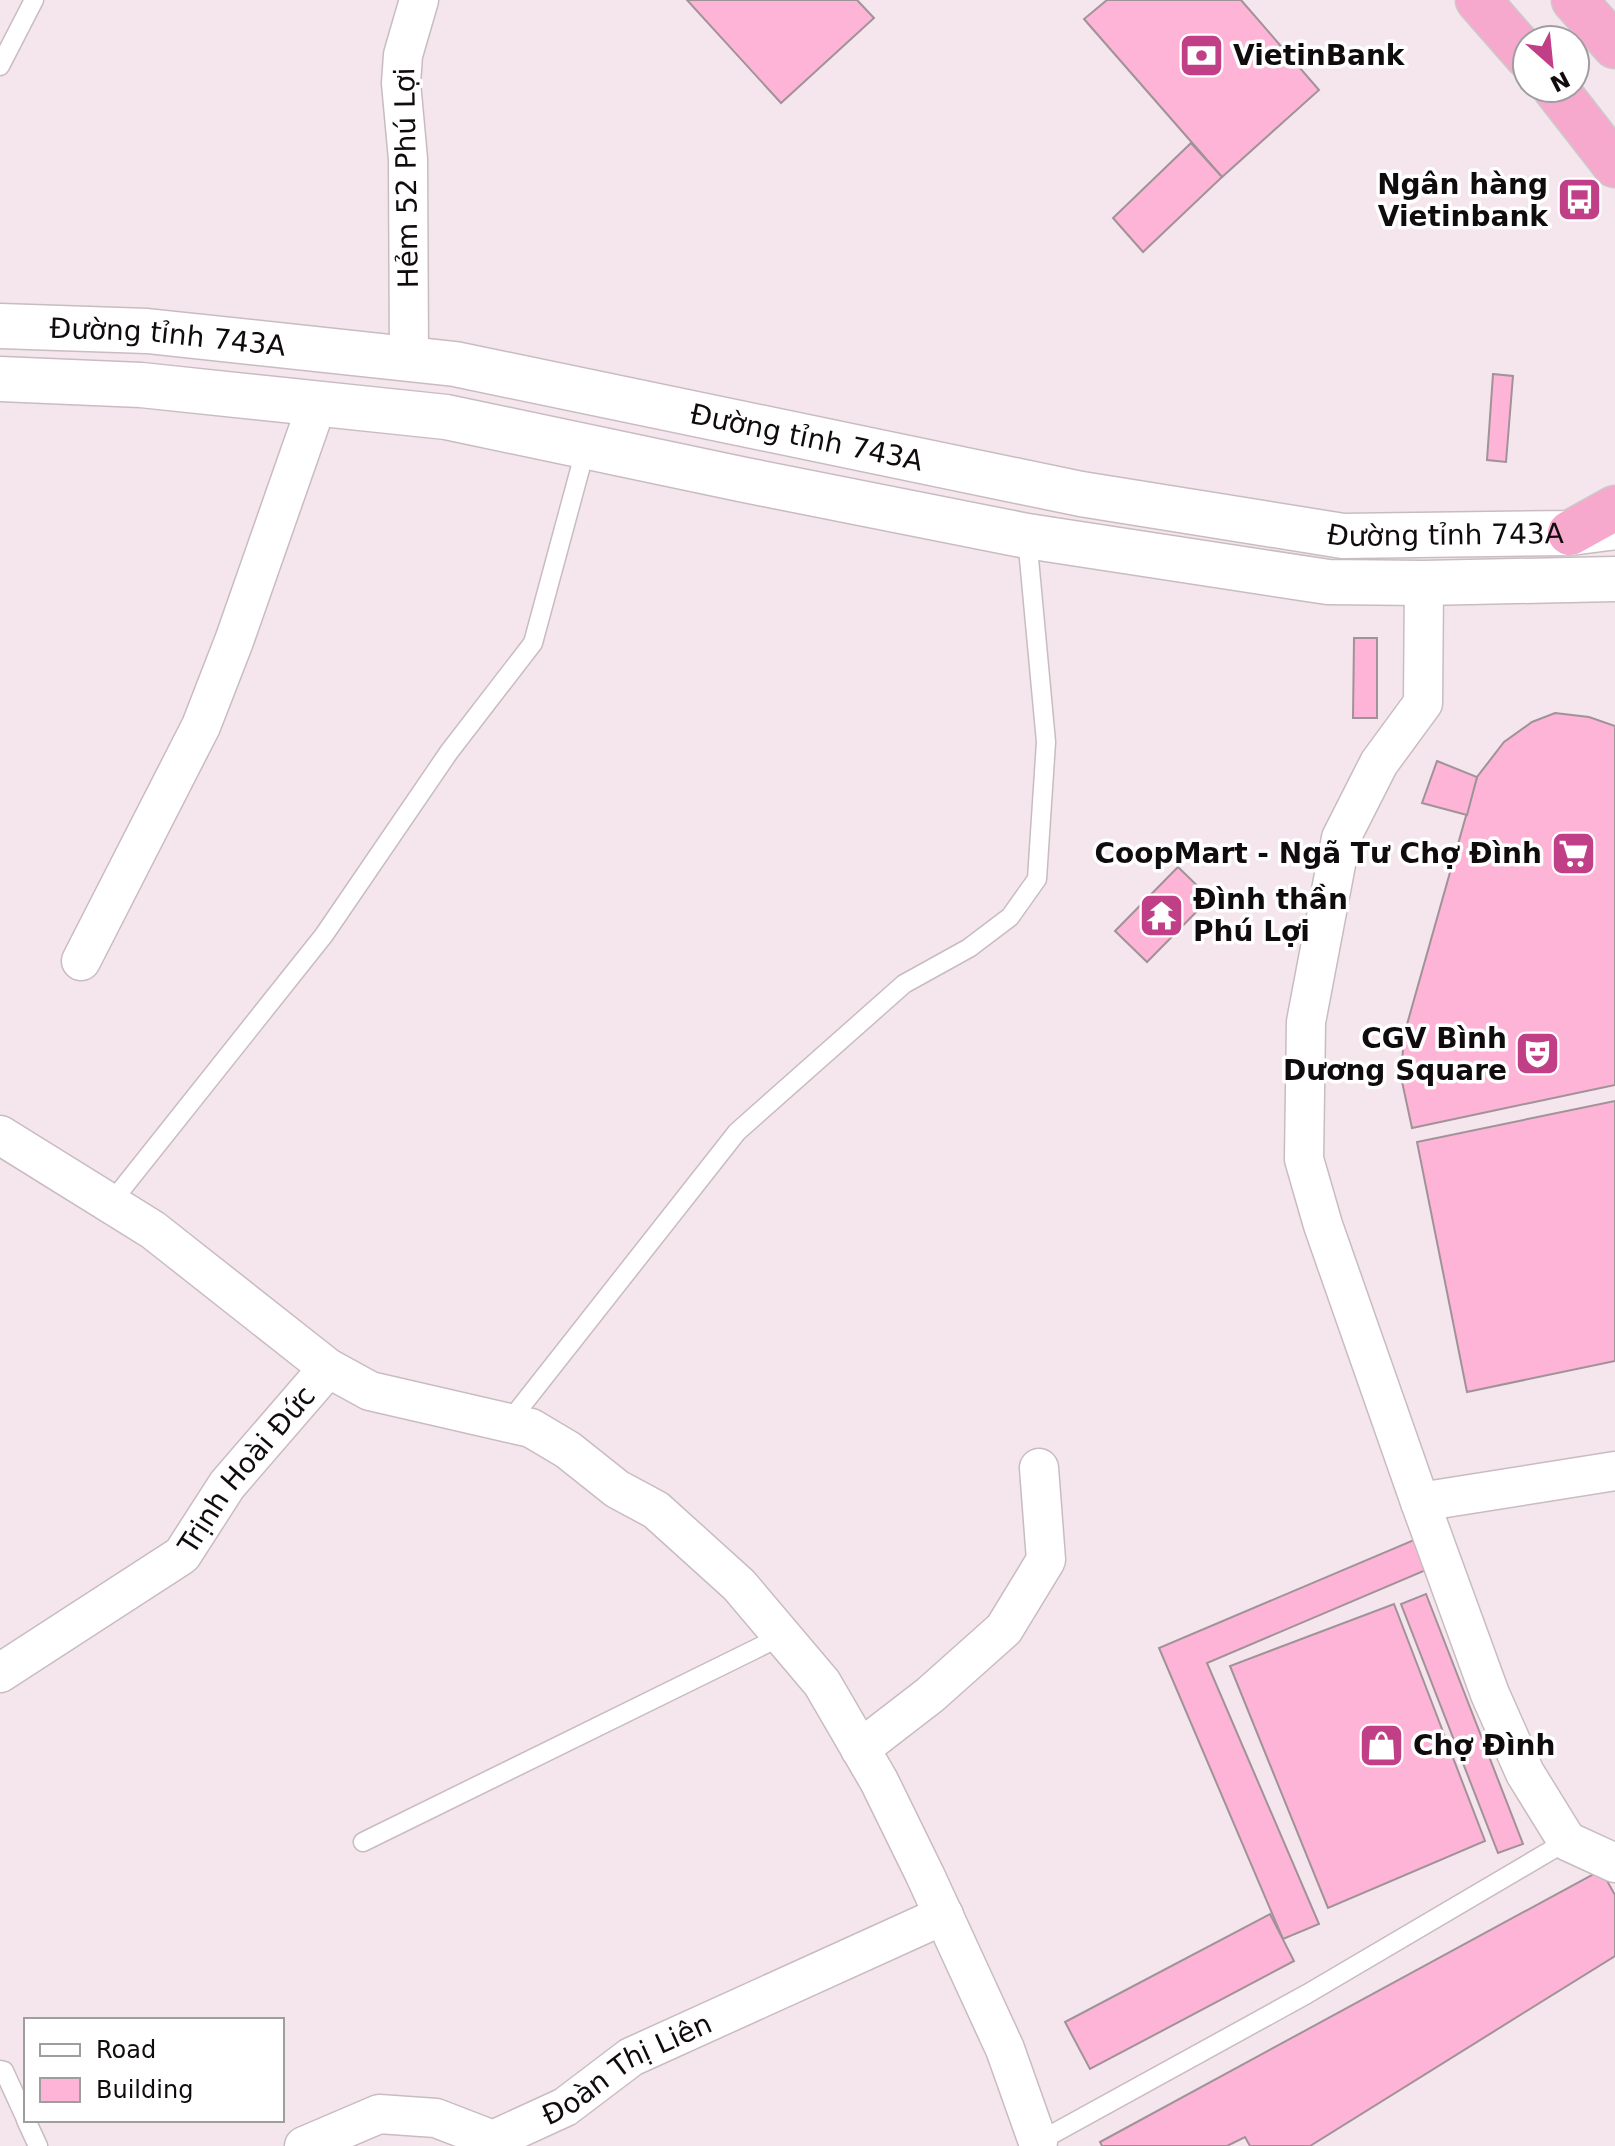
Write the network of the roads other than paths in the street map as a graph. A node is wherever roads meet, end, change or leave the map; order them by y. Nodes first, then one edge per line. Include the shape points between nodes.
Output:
1 (34, 0) edge
2 (419, 0) edge
3 (1478, 0) edge
4 (1574, 0) edge
5 (1511, 38) edge
6 (1615, 46) edge
7 (0, 66) edge
8 (1567, 104) edge
9 (1615, 165) edge
10 (0, 326) edge
11 (409, 358) junction
12 (0, 379) edge
13 (317, 404) junction
14 (586, 447) junction
15 (1081, 494) junction
16 (1615, 508) edge
17 (1615, 527) edge
18 (1570, 533) junction
19 (1027, 536) junction
20 (1073, 544) junction
21 (1615, 579) edge
22 (1424, 583) junction
23 (81, 961) dead end
24 (0, 1135) edge
25 (110, 1204) junction
26 (328, 1368) junction
27 (508, 1423) junction
28 (1039, 1468) dead end
29 (1615, 1471) edge
30 (1420, 1502) junction
31 (782, 1636) junction
32 (0, 1673) edge
33 (860, 1749) junction
34 (1567, 1841) junction
35 (363, 1842) dead end
36 (1615, 1863) edge
37 (944, 1915) junction
38 (0, 2070) edge
39 (24, 2116) edge
40 (27, 2122) edge
41 (1038, 2144) edge
42 (38, 2146) edge
43 (304, 2146) edge

1 - 7 lane
2 - 11 street, Hẻm 52 Phú Lợi via 401,83 408,159
3 - 5 highway
4 - 6 highway
8 - 9 highway
10 - 11 main road, Đường tỉnh 743A via 147,331
11 - 15 main road, Đường tỉnh 743A
12 - 13 main road, Đường tỉnh 743A via 141,385
13 - 14 main road, Đường tỉnh 743A via 446,417
13 - 23 street via 201,726
14 - 19 main road, Đường tỉnh 743A
14 - 25 lane via 533,643 449,752 324,935
15 - 18 main road, Đường tỉnh 743A via 1343,536
15 - 20 main road
16 - 18 highway
17 - 18 main road, Đường tỉnh 743A
19 - 20 main road, Đường tỉnh 743A
19 - 27 lane via 1046,742 1037,879 1010,917 969,948 904,984 737,1132
20 - 22 main road, Đường tỉnh 743A via 1328,582
21 - 22 main road, Đường tỉnh 743A
22 - 30 street via 1423,703 1379,763 1341,838 1306,1022 1304,1159
24 - 25 street
25 - 26 street via 153,1230
26 - 27 street via 370,1391
26 - 32 street, Trịnh Hoài Đức via 227,1485 182,1555
27 - 31 street via 543,1435 617,1489 656,1510 739,1585
28 - 33 street via 1046,1560 1004,1629
29 - 30 street
30 - 34 street via 1490,1694 1525,1773
31 - 33 street via 822,1683
31 - 35 lane
33 - 37 street
34 - 36 street
34 - 41 lane
37 - 41 street via 1005,2049
37 - 43 street, Đoàn Thị Liên via 631,2057 565,2107 493,2140 436,2118 379,2114
38 - 39 lane
40 - 42 lane

